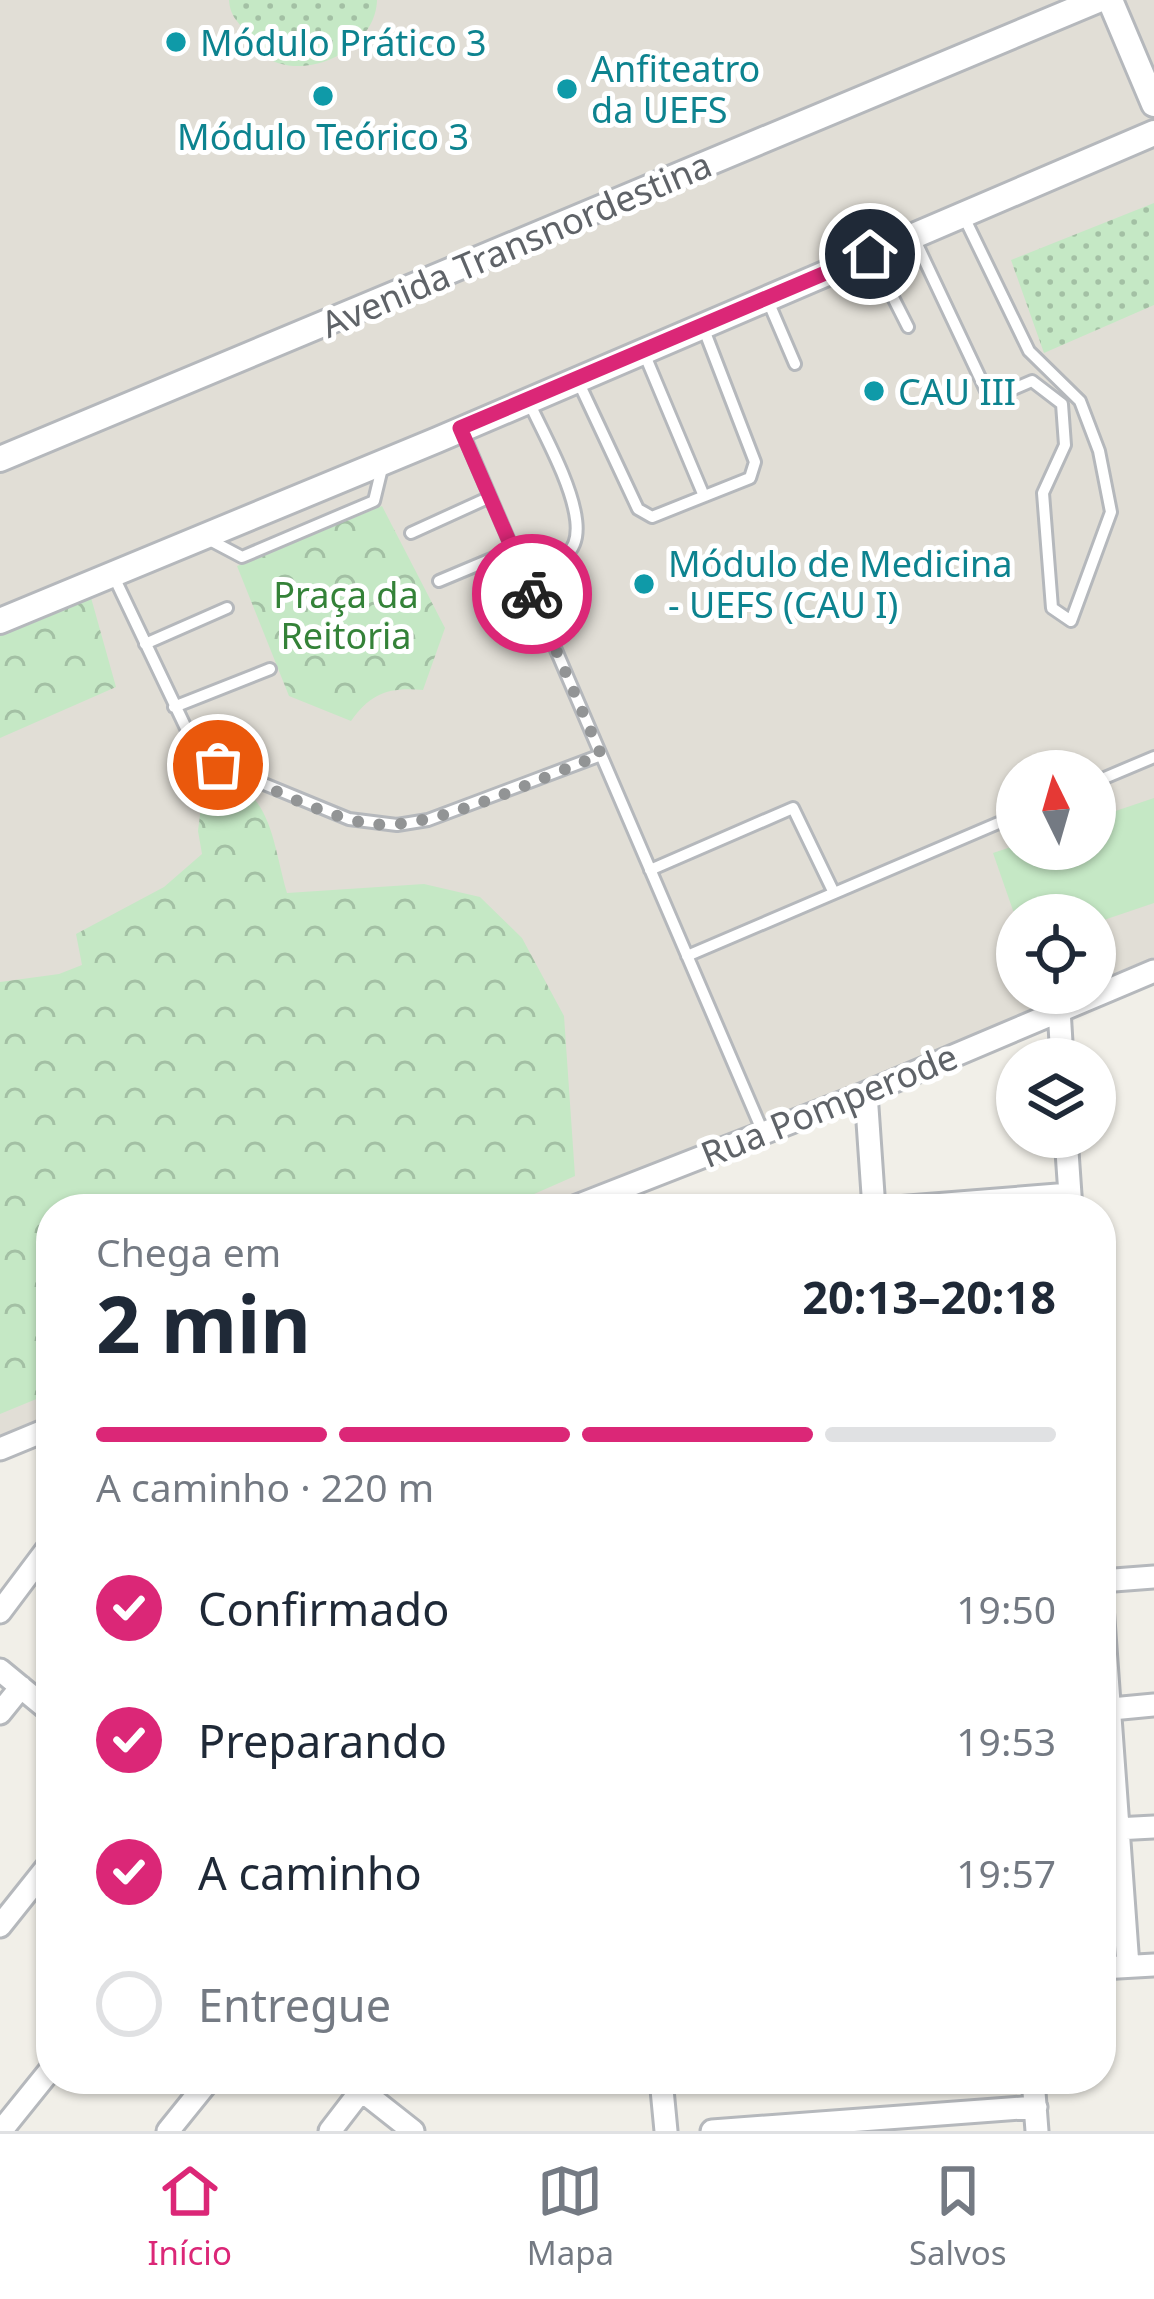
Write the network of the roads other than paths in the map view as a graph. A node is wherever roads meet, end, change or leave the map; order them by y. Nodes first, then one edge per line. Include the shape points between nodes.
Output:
1 (1098, 1) edge
2 (1060, 8) edge
3 (1154, 104) edge
4 (1154, 133) edge
5 (962, 214) junction
6 (913, 235) junction
7 (870, 254) junction
8 (767, 298) junction
9 (702, 325) junction
10 (908, 327) dead end
11 (642, 350) junction
12 (795, 364) dead end
13 (577, 378) junction
14 (527, 399) junction
15 (460, 428) junction
16 (0, 459) edge
17 (704, 496) junction
18 (490, 497) junction
19 (411, 533) dead end
20 (515, 555) junction
21 (113, 574) junction
22 (439, 581) dead end
23 (227, 608) dead end
24 (2, 615) edge
25 (145, 644) junction
26 (270, 669) dead end
27 (174, 707) junction
28 (601, 755) junction
29 (1154, 757) edge
30 (1116, 773) edge
31 (996, 824) edge
32 (650, 870) junction
33 (834, 892) junction
34 (687, 956) junction
35 (1154, 971) edge
36 (1116, 987) edge
37 (1050, 1014) edge
38 (866, 1093) junction
39 (761, 1128) junction
40 (1067, 1158) edge
41 (605, 1194) edge
42 (877, 1194) edge
43 (1070, 1194) edge
44 (36, 1434) edge
45 (0, 1449) edge
46 (36, 1564) edge
47 (1154, 1577) edge
48 (1116, 1581) edge
49 (0, 1612) edge
50 (0, 1670) edge
51 (21, 1687) junction
52 (36, 1700) edge
53 (1154, 1706) edge
54 (1116, 1709) edge
55 (0, 1713) edge
56 (1154, 1827) edge
57 (1116, 1829) joint
58 (36, 1881) edge
59 (0, 1926) edge
60 (1128, 1966) junction
61 (1116, 1967) edge
62 (1154, 1967) edge
63 (36, 2088) edge
64 (198, 2094) edge
65 (359, 2094) edge
66 (375, 2094) edge
67 (662, 2094) edge
68 (1035, 2094) edge
69 (1036, 2108) junction
70 (1, 2131) edge
71 (169, 2131) edge
72 (330, 2131) edge
73 (413, 2131) edge
74 (666, 2131) edge
75 (712, 2131) edge
76 (1037, 2131) edge

1 - 2 street, Avenida Transnordestina
1 - 3 street
2 - 16 street, Avenida Transnordestina
4 - 5 street
5 - 6 street
5 - 6 lane via 1029,351 1081,401 1100,451 1111,512 1071,621 1052,608 1042,493 1065,445 1062,404 1032,381 990,399
6 - 7 street
7 - 8 street
7 - 10 lane
8 - 9 street
8 - 12 lane
9 - 11 street
9 - 17 lane via 756,470
11 - 13 street
11 - 17 lane
13 - 14 street
13 - 17 lane via 638,509 652,517
14 - 15 street
14 - 20 lane via 580,523 562,557 544,565
15 - 18 lane
15 - 21 street
18 - 19 lane
18 - 20 lane
20 - 22 lane
20 - 28 lane
21 - 24 street
21 - 25 lane
23 - 25 lane
25 - 27 lane
26 - 27 lane
27 - 28 lane via 195,747 218,765 371,824 428,820
28 - 32 lane
29 - 30 lane
31 - 33 lane
32 - 33 lane via 793,808
32 - 34 lane
33 - 34 lane
34 - 39 lane
35 - 36 street, Rua Pomperode
37 - 38 street, Rua Pomperode
38 - 39 street, Rua Pomperode
38 - 42 street
39 - 41 street, Rua Pomperode
40 - 43 street
44 - 45 street
46 - 49 street
47 - 48 street
50 - 51 street
51 - 52 street
51 - 55 street
53 - 54 street
56 - 57 street
57 - 60 street
58 - 59 street
60 - 61 street
60 - 62 street
63 - 70 street
64 - 71 street
65 - 72 street
66 - 73 street
67 - 74 street
68 - 69 street
69 - 75 street
69 - 76 street

